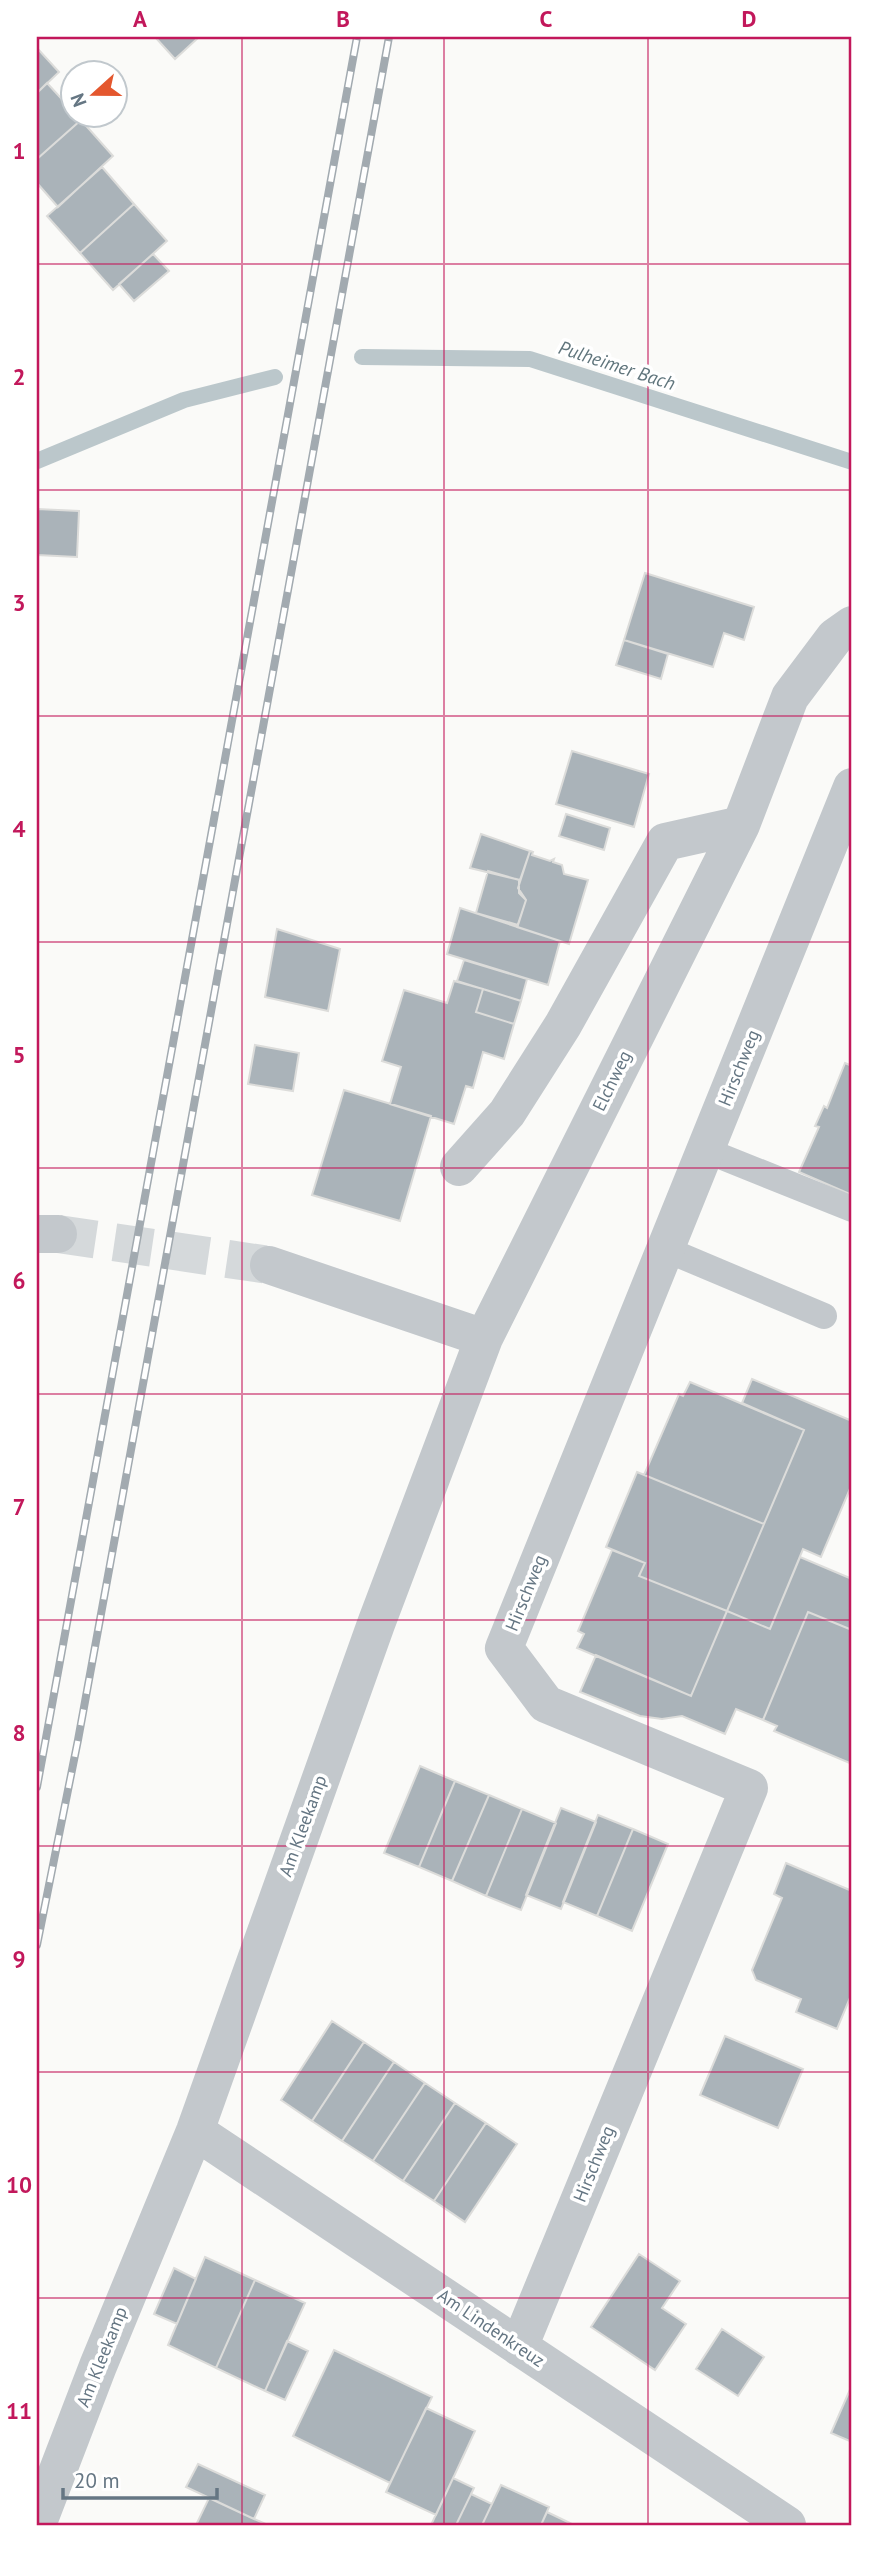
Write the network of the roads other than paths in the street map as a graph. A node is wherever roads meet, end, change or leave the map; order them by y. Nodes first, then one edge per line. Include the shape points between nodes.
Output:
1 (852, 625) edge
2 (852, 787) edge
3 (741, 825) junction
4 (705, 1150) junction
5 (459, 1167) dead end
6 (852, 1209) edge
7 (665, 1249) junction
8 (269, 1265) tunnel mouth
9 (824, 1316) dead end
10 (484, 1338) junction
11 (195, 2131) junction
12 (519, 2347) junction
13 (37, 2525) edge
14 (787, 2525) edge

1 - 3 street, Elchweg via 835,637 790,697
2 - 4 street, Hirschweg
3 - 5 street via 665,842 563,1025 507,1113
3 - 10 street, Elchweg
4 - 6 lane
4 - 7 street, Hirschweg
7 - 9 lane
7 - 12 street, Hirschweg via 504,1648 546,1704 750,1788
8 - 10 street
10 - 11 street, Am Kleekamp
11 - 12 street, Am Lindenkreuz
11 - 13 street, Am Kleekamp
12 - 14 street, Am Lindenkreuz

